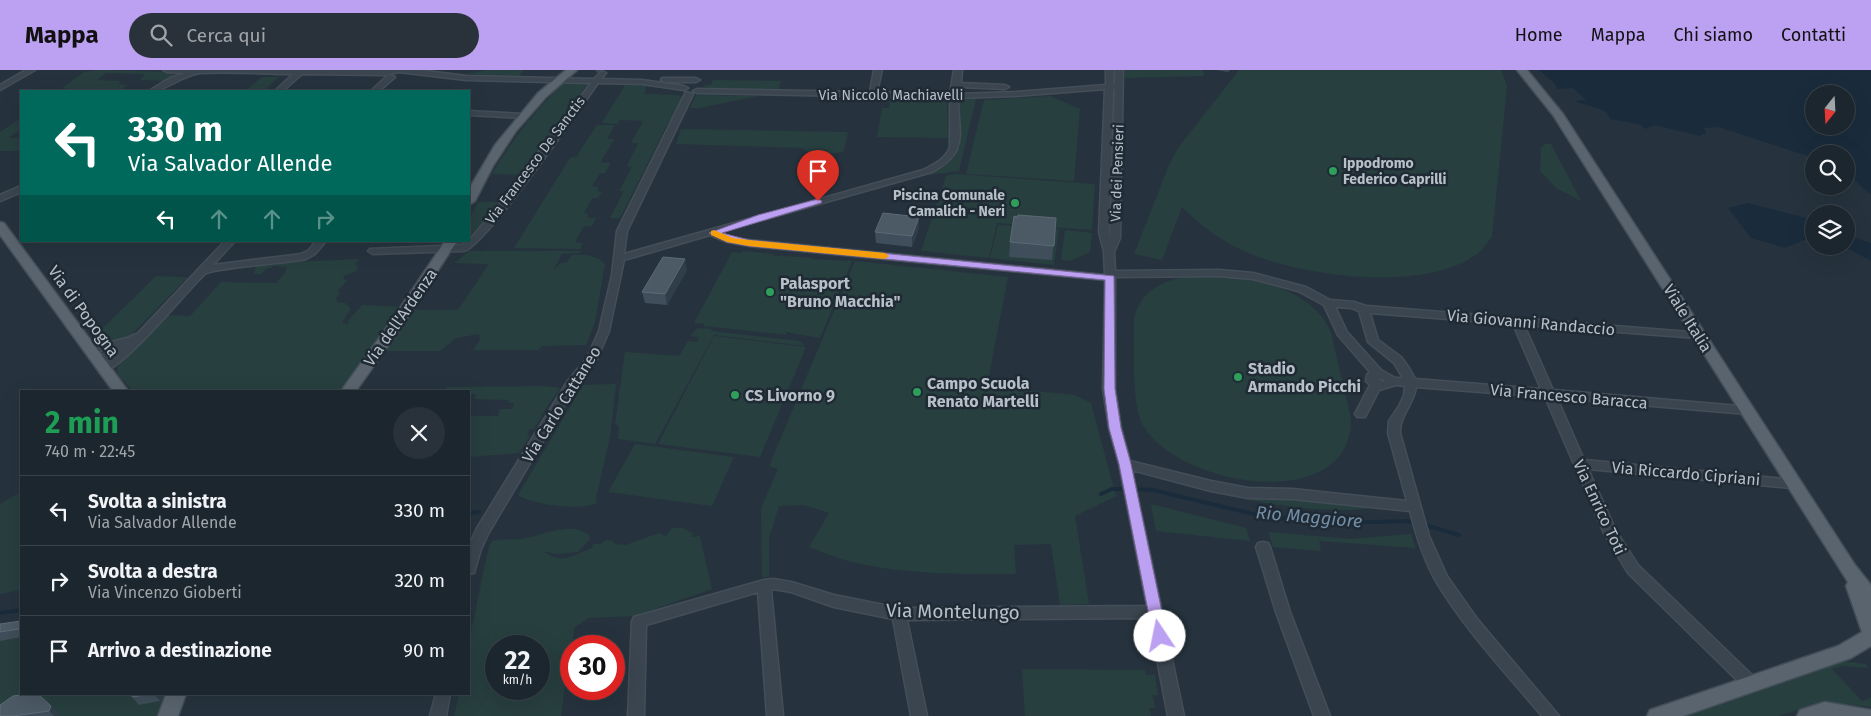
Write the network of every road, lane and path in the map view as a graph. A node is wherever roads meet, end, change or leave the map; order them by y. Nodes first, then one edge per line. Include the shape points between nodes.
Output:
1 (32, 70) edge
2 (167, 70) edge
3 (475, 70) edge
4 (572, 70) edge
5 (701, 70) edge
6 (878, 70) edge
7 (958, 70) edge
8 (1110, 70) edge
9 (1119, 70) edge
10 (1522, 70) edge
11 (197, 71) edge
12 (255, 71) edge
13 (299, 73) junction
14 (396, 73) edge
15 (437, 75) junction
16 (598, 76) junction
17 (557, 80) junction
18 (642, 82) junction
19 (0, 86) edge
20 (957, 86) junction
21 (1005, 87) dead end
22 (692, 88) junction
23 (1114, 89) junction
24 (155, 90) edge
25 (280, 90) edge
26 (376, 90) edge
27 (873, 95) junction
28 (952, 96) junction
29 (470, 113) edge
30 (524, 116) junction
31 (20, 189) edge
32 (0, 198) edge
33 (470, 199) edge
34 (0, 226) edge
35 (713, 233) junction
36 (229, 242) edge
37 (320, 242) edge
38 (450, 244) edge
39 (373, 251) dead end
40 (619, 258) junction
41 (204, 268) junction
42 (1110, 276) junction
43 (1328, 303) junction
44 (1364, 309) junction
45 (1517, 321) junction
46 (143, 332) junction
47 (1698, 335) junction
48 (98, 360) junction
49 (1377, 379) junction
50 (1411, 382) junction
51 (120, 390) edge
52 (349, 390) edge
53 (1548, 394) junction
54 (1747, 410) junction
55 (1361, 414) dead end
56 (1580, 464) junction
57 (1126, 470) junction
58 (1792, 483) junction
59 (1417, 511) junction
60 (1263, 547) dead end
61 (470, 565) edge
62 (1849, 570) junction
63 (764, 585) junction
64 (1871, 598) edge
65 (1155, 612) junction
66 (899, 614) junction
67 (1869, 635) edge
68 (1750, 683) junction
69 (176, 695) edge
70 (443, 695) edge
71 (168, 716) edge
72 (438, 716) edge
73 (636, 716) edge
74 (775, 716) edge
75 (919, 716) edge
76 (1176, 716) edge
77 (1322, 716) edge
78 (1551, 716) edge
79 (1657, 716) edge
80 (1807, 716) edge
81 (1864, 716) edge

1 - 19 street
2 - 11 street
3 - 15 street
4 - 17 main road
5 - 22 street, Via Carlo Cattaneo
6 - 27 street
7 - 20 street
8 - 23 street, Via dei Pensieri
9 - 23 street, Via dei Pensieri
10 - 47 main road, Viale Italia via 1558,114
11 - 12 street, Via Niccolò Machiavelli
11 - 24 street, Via Niccolò Machiavelli
12 - 13 street, Via Niccolò Machiavelli
13 - 14 street, Via Niccolò Machiavelli
13 - 25 street
14 - 15 street, Via Niccolò Machiavelli
14 - 26 street
15 - 17 street, Via Niccolò Machiavelli
16 - 17 street, Via Niccolò Machiavelli
16 - 18 street, Via Niccolò Machiavelli
16 - 38 street, Via Francesco De Sanctis via 502,207 471,243 464,248
17 - 30 main road
18 - 22 street, Via Niccolò Machiavelli
18 - 22 street, Via Niccolò Machiavelli via 658,80
20 - 21 street
20 - 28 street
22 - 27 street, Via Niccolò Machiavelli
22 - 40 street, Via Carlo Cattaneo via 622,231
23 - 28 street, Via Niccolò Machiavelli
23 - 42 street, Via dei Pensieri via 1115,238 1109,252
27 - 28 street, Via Niccolò Machiavelli
28 - 35 street via 955,146 951,154 926,172
29 - 30 street
30 - 33 main road via 492,158
31 - 32 street
34 - 48 main road, Via di Popogna
35 - 40 street
35 - 42 street via 749,243
36 - 41 street
37 - 41 street via 309,254 300,257
38 - 39 street, Via Francesco De Sanctis
38 - 52 main road, Via dell'Ardenza
40 - 61 street, Via Carlo Cattaneo via 607,321 596,353 572,385 482,532
41 - 46 street
42 - 43 street via 1219,273 1253,276 1302,289
42 - 57 street, Via dei Pensieri via 1109,389
43 - 44 street, Via Giovanni Randaccio
43 - 49 street via 1342,333
44 - 45 street, Via Giovanni Randaccio
44 - 50 street via 1373,342 1395,357
45 - 47 street, Via Giovanni Randaccio
45 - 53 street, Via Enrico Toti
46 - 48 street
46 - 48 street via 118,360
47 - 54 main road, Viale Italia
48 - 51 main road, Via di Popogna
49 - 50 street, Via Francesco Baracca via 1386,386 1391,381
49 - 55 street
50 - 53 street, Via Francesco Baracca
50 - 59 street via 1408,401 1394,424
53 - 54 street, Via Francesco Baracca
53 - 56 street, Via Enrico Toti
54 - 58 main road, Viale Italia
56 - 58 street, Via Riccardo Cipriani
56 - 68 street, Via Enrico Toti via 1610,533 1626,560
57 - 59 street via 1238,491 1292,494
57 - 65 street, Via dei Pensieri
58 - 62 main road, Viale Italia
59 - 78 street via 1442,579 1460,607
60 - 77 street via 1282,612
62 - 64 main road, Viale Italia
62 - 67 main road, Viale Italia via 1866,613
63 - 66 street, Via Montelungo via 791,587 834,601
63 - 73 street, Via Montelungo via 638,621
63 - 74 street
65 - 66 street, Via Montelungo
65 - 76 street, Via dei Pensieri
66 - 75 street
67 - 68 main road via 1844,652
68 - 79 main road
69 - 71 main road
70 - 72 street
80 - 81 main road via 1825,711

